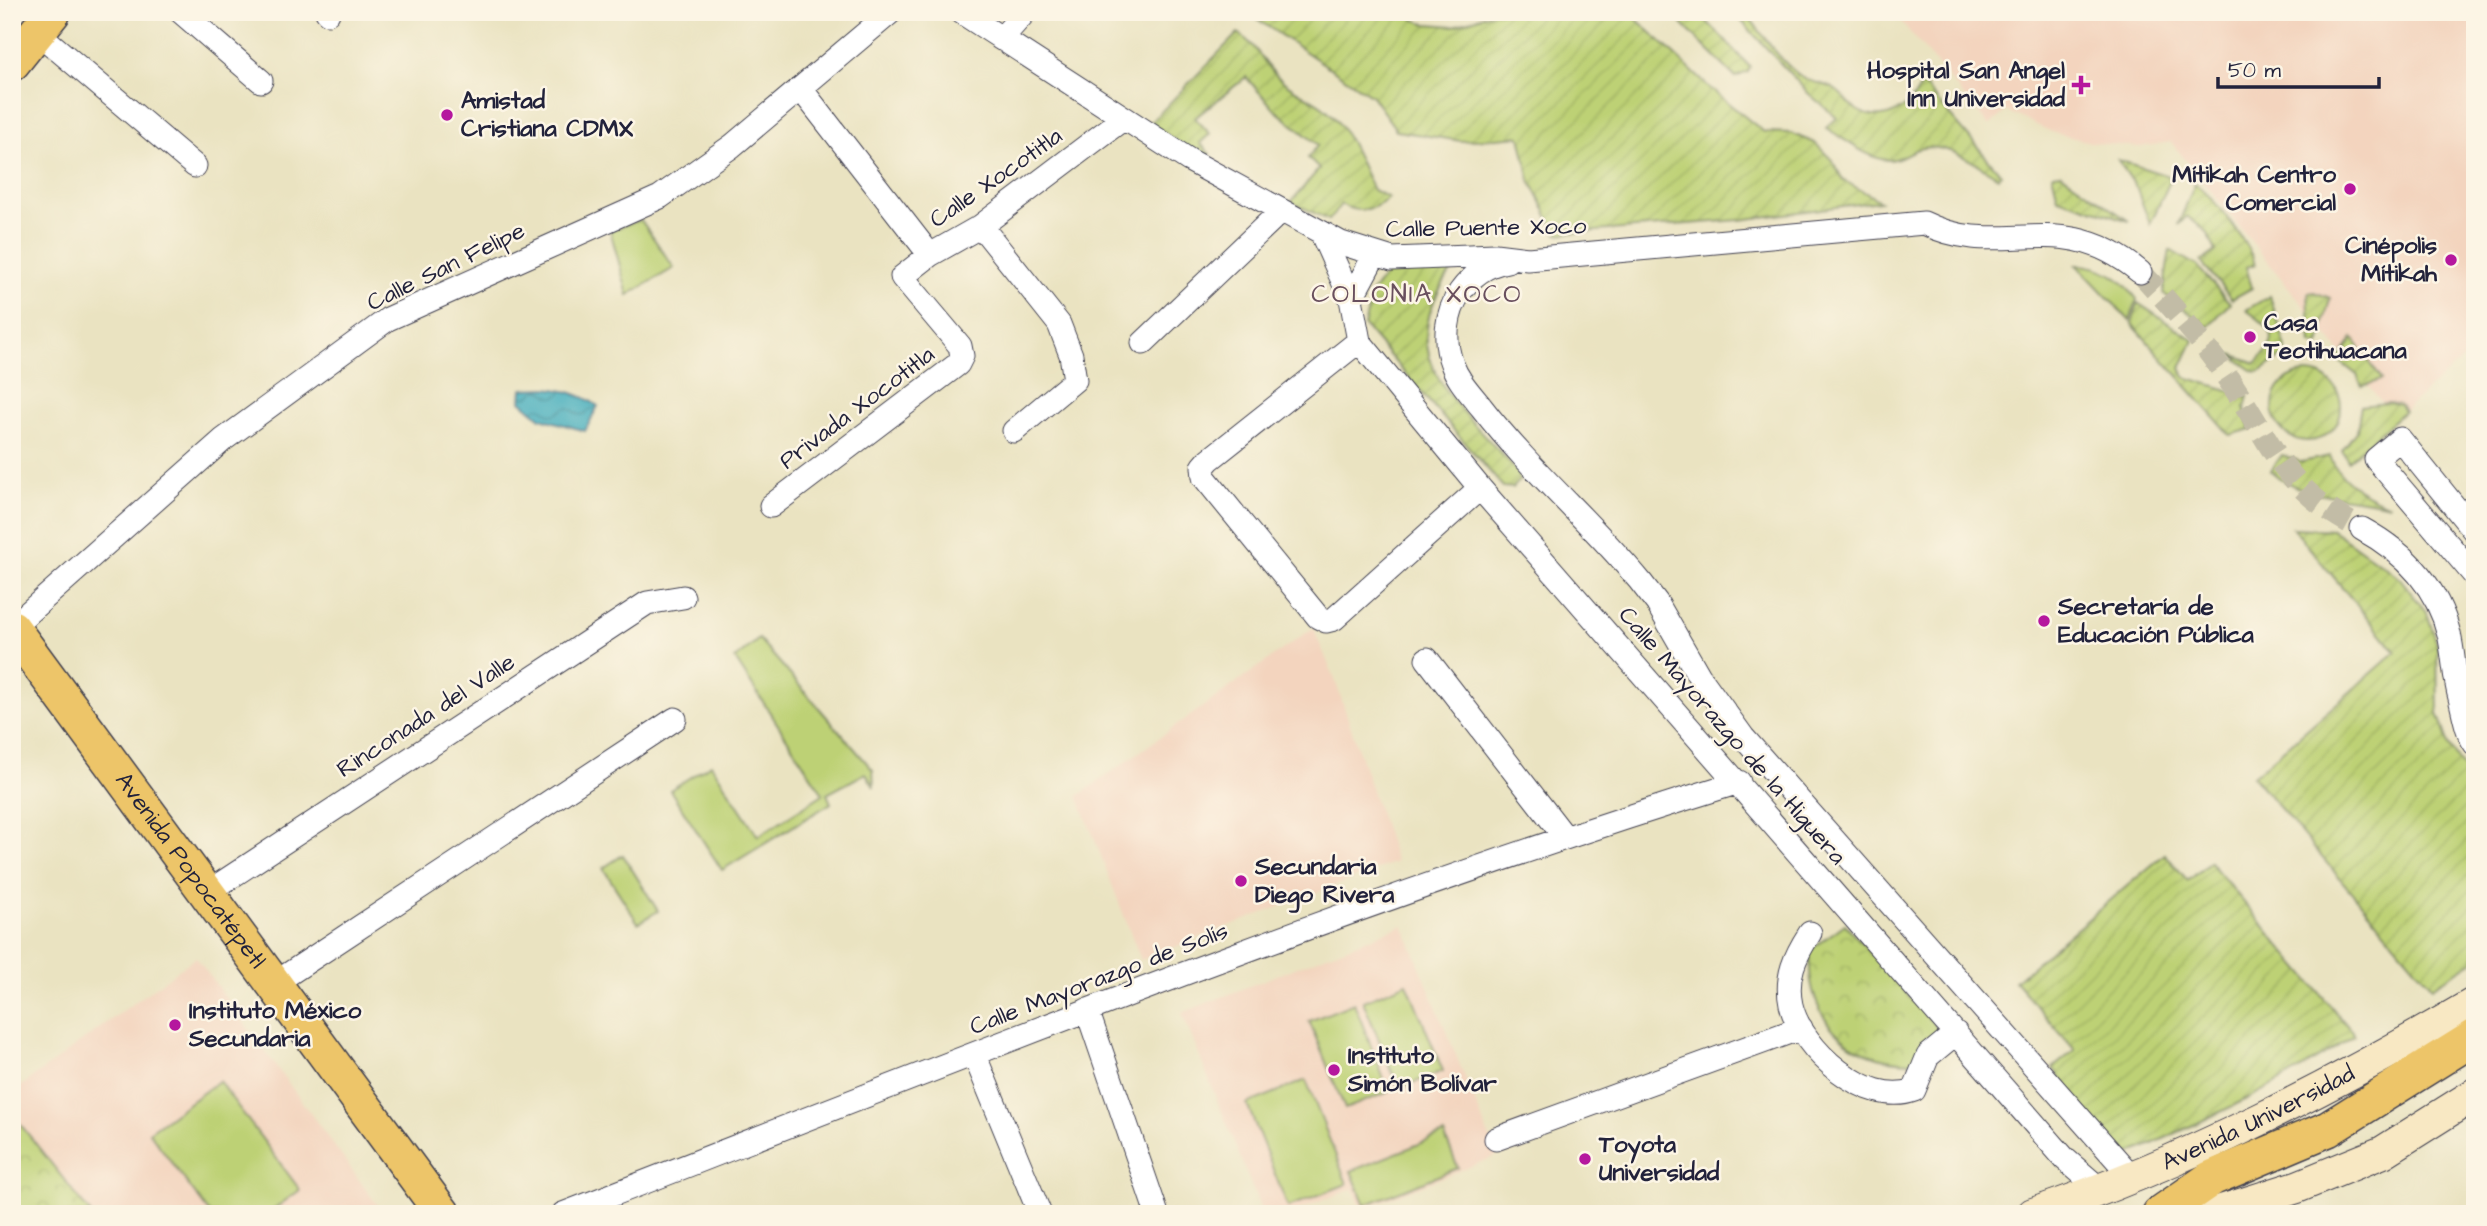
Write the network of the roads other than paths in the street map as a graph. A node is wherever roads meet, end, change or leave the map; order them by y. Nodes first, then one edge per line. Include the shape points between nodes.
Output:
1 (181, 12) edge
2 (891, 12) edge
3 (961, 12) edge
4 (1025, 12) edge
5 (45, 22) edge
6 (1001, 39) junction
7 (12, 63) edge
8 (261, 81) dead end
9 (801, 89) junction
10 (1124, 118) junction
11 (195, 166) dead end
12 (1280, 212) junction
13 (981, 226) junction
14 (1321, 232) junction
15 (930, 255) junction
16 (1374, 256) junction
17 (1528, 259) junction
18 (2140, 272) tunnel mouth
19 (1351, 299) junction
20 (1359, 341) junction
21 (1143, 343) dead end
22 (1014, 431) dead end
23 (1480, 488) junction
24 (771, 506) dead end
25 (2362, 529) tunnel mouth
26 (2475, 531) edge
27 (2475, 576) edge
28 (683, 597) dead end
29 (12, 628) edge
30 (1427, 659) dead end
31 (674, 719) dead end
32 (2475, 744) edge
33 (1739, 782) junction
34 (1564, 836) junction
35 (205, 894) junction
36 (1810, 933) dead end
37 (275, 984) junction
38 (2475, 1003) edge
39 (1087, 1010) junction
40 (1801, 1028) junction
41 (1956, 1033) junction
42 (2475, 1037) edge
43 (974, 1054) junction
44 (2475, 1094) edge
45 (1496, 1139) dead end
46 (2132, 1177) junction
47 (2095, 1202) edge
48 (443, 1214) edge
49 (563, 1214) edge
50 (1040, 1214) edge
51 (1157, 1214) edge
52 (2033, 1214) edge
53 (2160, 1214) edge
54 (2211, 1214) edge

1 - 8 street
2 - 9 street, Calle San Felipe
3 - 6 street, Calle Puente Xoco
4 - 6 street
5 - 7 main road
5 - 11 street
6 - 10 street, Calle Puente Xoco
9 - 15 street, Calle Xocotitla
9 - 29 street, Calle San Felipe via 660,197 388,319 223,440
10 - 12 street, Calle Puente Xoco
10 - 13 street, Calle Xocotitla
12 - 14 street, Calle Puente Xoco
12 - 21 street
13 - 15 street, Calle Xocotitla
13 - 22 street via 1059,324 1071,355 1074,380
14 - 16 street, Calle Puente Xoco
14 - 19 street, Calle Mayorazgo de la Higuera
15 - 24 street, Privada Xocotitla via 902,276 960,346 958,364
16 - 17 street, Calle Puente Xoco
16 - 19 street
17 - 18 street, Calle Puente Xoco via 1924,223 1977,239 2073,237 2110,250
17 - 46 street via 1486,267 1457,297 1447,338 1459,379 1497,428 1640,581 1699,677 1743,737
19 - 20 street, Calle Mayorazgo de la Higuera
20 - 23 street, Calle Mayorazgo de la Higuera
20 - 23 street via 1202,467 1204,477 1310,607 1326,621 1334,619
23 - 33 street, Calle Mayorazgo de la Higuera
25 - 32 street via 2395,550 2433,594 2448,630 2457,687
26 - 27 street via 2400,439 2376,459
28 - 35 street, Rinconada del Valle via 646,603
29 - 35 main road, Avenida Popocatépetl
30 - 34 street
31 - 37 street
33 - 34 street, Calle Mayorazgo de Solís
33 - 41 street, Calle Mayorazgo de la Higuera
34 - 39 street, Calle Mayorazgo de Solís
35 - 37 main road, Avenida Popocatépetl
36 - 40 street via 1793,961 1790,977 1791,1004
37 - 48 main road, Avenida Popocatépetl
38 - 46 main road, Avenida Universidad via 2374,1062
39 - 43 street, Calle Mayorazgo de Solís
39 - 51 street
40 - 41 street via 1841,1073 1871,1089 1894,1094 1914,1090 1928,1056
40 - 45 street
41 - 47 street, Calle Mayorazgo de la Higuera via 2065,1159
42 - 53 main road via 2328,1129 2212,1178
43 - 49 street, Calle Mayorazgo de Solís
43 - 50 street
44 - 54 main road via 2383,1152 2297,1187
46 - 47 main road, Avenida Universidad
47 - 52 main road, Avenida Universidad

